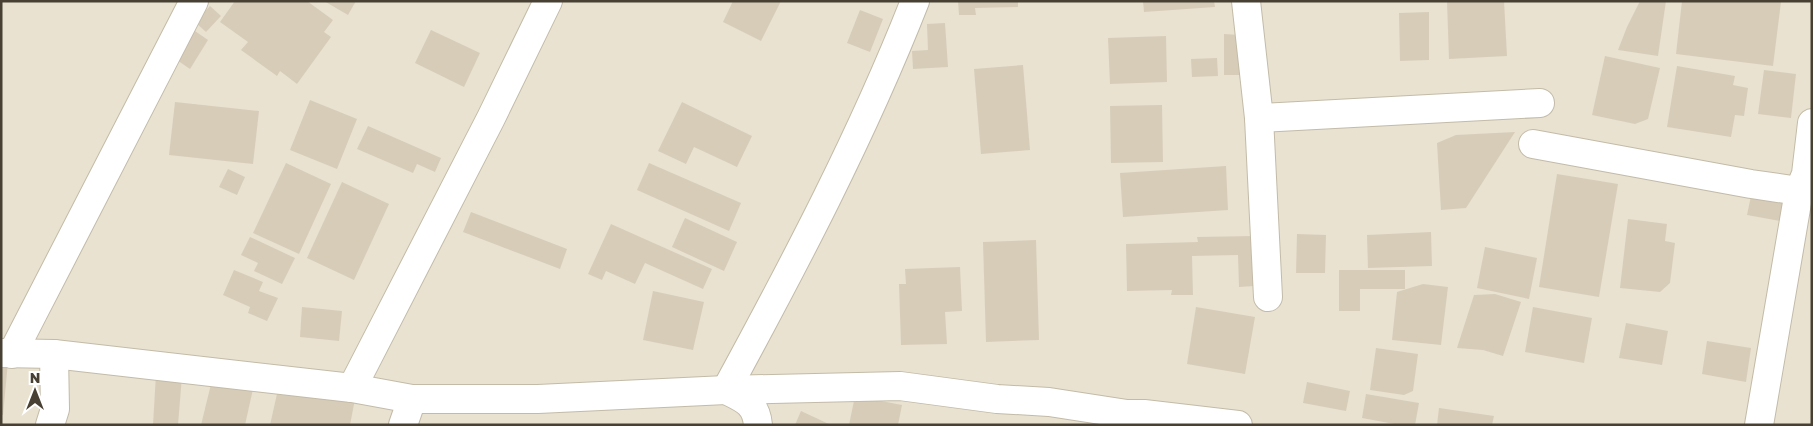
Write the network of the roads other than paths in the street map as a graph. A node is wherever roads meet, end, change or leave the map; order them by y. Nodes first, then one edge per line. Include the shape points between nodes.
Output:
1 (194, 1) edge
2 (548, 1) edge
3 (915, 1) edge
4 (1246, 1) edge
5 (1540, 102) dead end
6 (1259, 118) junction
7 (1812, 123) edge
8 (1532, 144) dead end
9 (1805, 179) edge
10 (1268, 297) dead end
11 (7, 353) edge
12 (54, 354) junction
13 (352, 388) junction
14 (726, 390) junction
15 (412, 398) junction
16 (1143, 419) edge
17 (50, 425) edge
18 (402, 425) edge
19 (758, 425) edge
20 (1238, 425) edge
21 (1759, 425) edge

1 - 11 street
2 - 13 street
3 - 14 street via 869,111 818,217
4 - 6 street
5 - 6 street
6 - 10 street
7 - 9 street
8 - 9 street via 1751,184
9 - 21 street
11 - 12 street
12 - 13 street
12 - 17 street via 55,409
13 - 15 street
14 - 15 street via 538,398
14 - 16 street via 900,386 1049,402
14 - 19 street via 746,400 757,413
15 - 18 street
16 - 20 street

